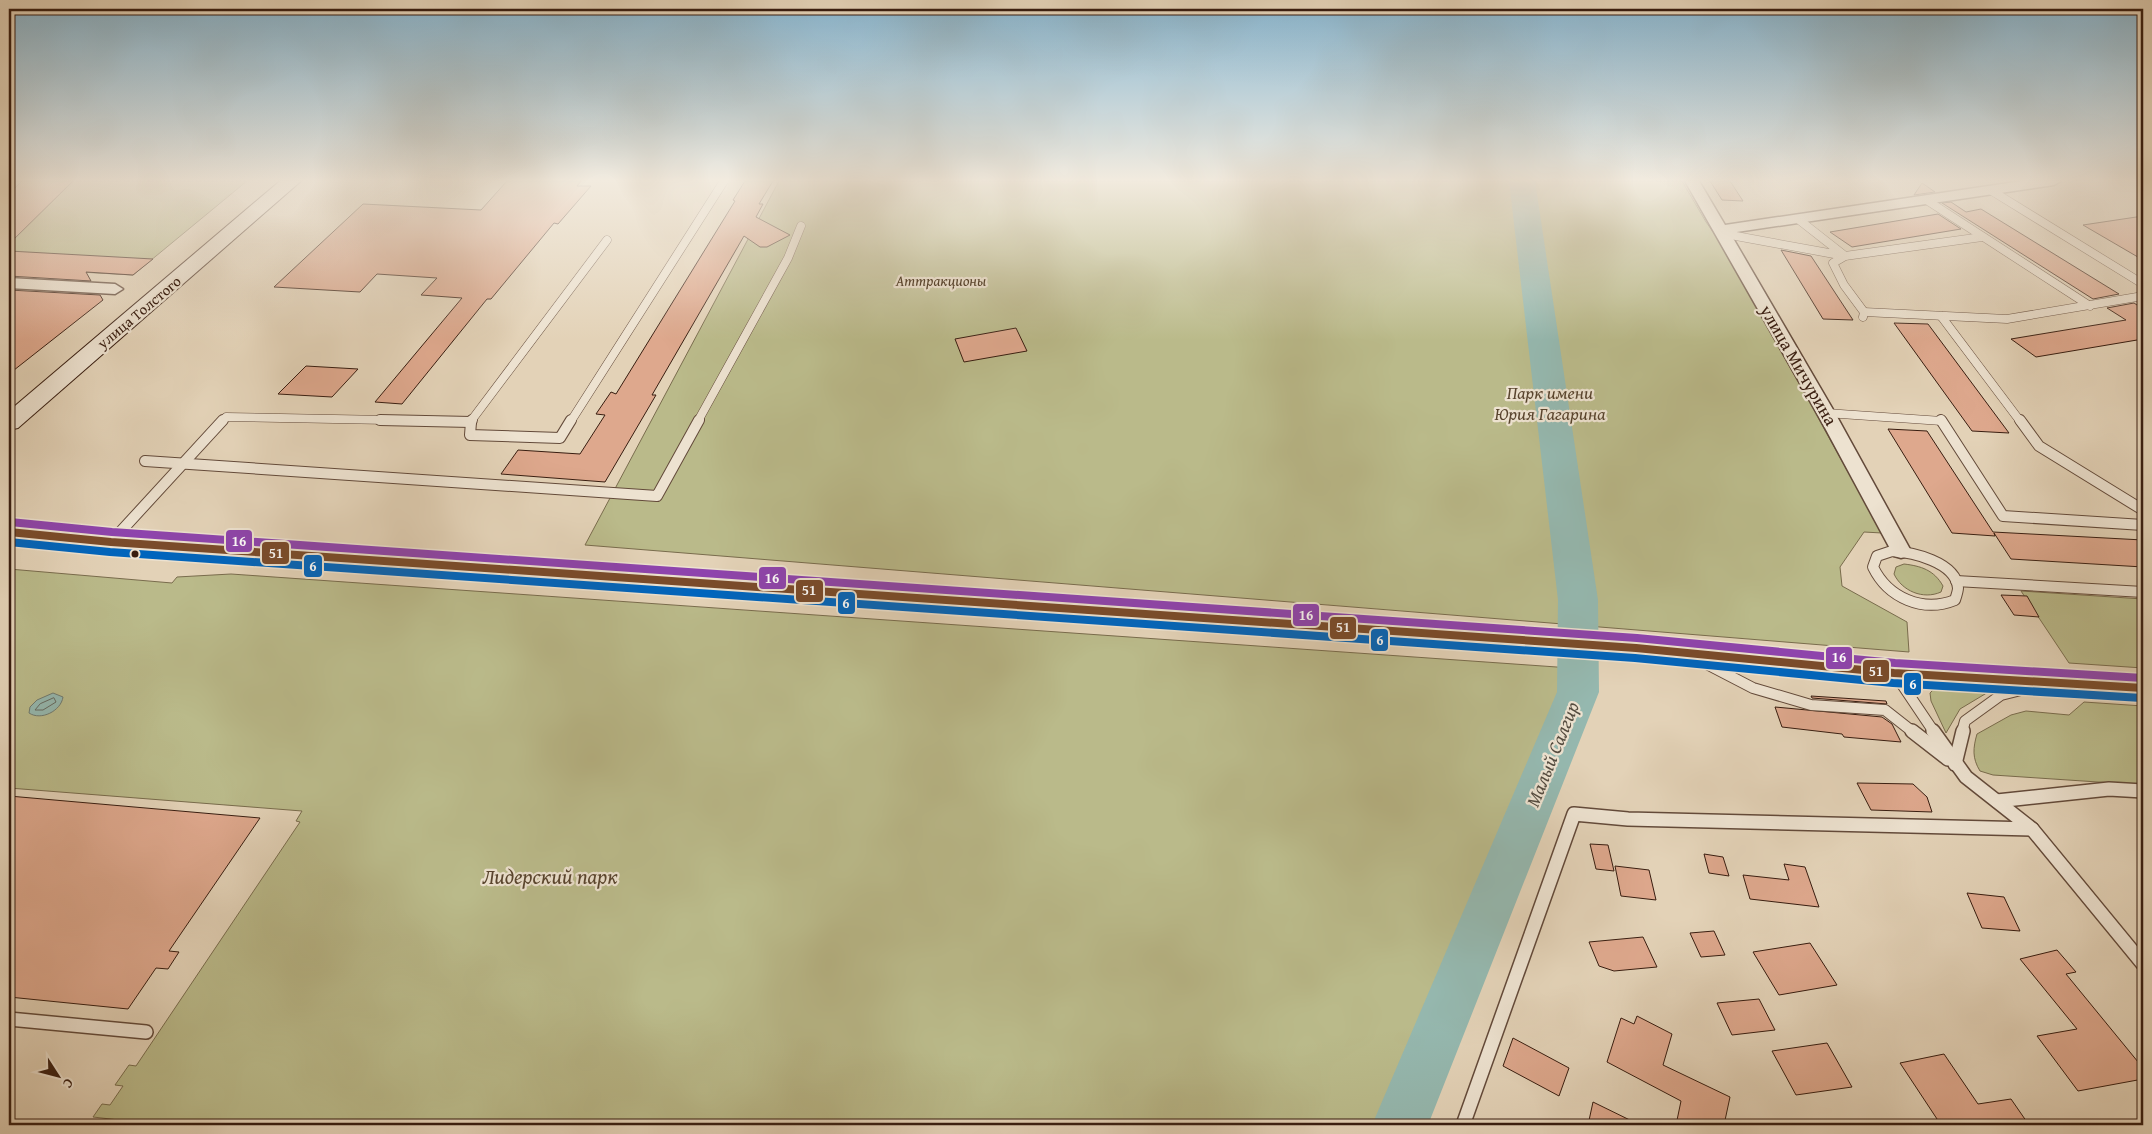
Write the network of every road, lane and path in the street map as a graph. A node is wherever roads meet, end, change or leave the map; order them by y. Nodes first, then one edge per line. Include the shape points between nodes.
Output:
1 (231, 234) edge
2 (691, 234) edge
3 (798, 234) edge
4 (1723, 234) edge
5 (1731, 234) edge
6 (1817, 234) edge
7 (1977, 234) edge
8 (2063, 234) edge
9 (1982, 237) junction
10 (607, 240) dead end
11 (1845, 256) junction
12 (9, 283) edge
13 (2143, 284) edge
14 (115, 289) dead end
15 (2143, 296) edge
16 (2090, 306) junction
17 (1941, 316) junction
18 (1826, 413) junction
19 (471, 422) junction
20 (9, 423) edge
21 (145, 461) dead end
22 (182, 465) junction
23 (2143, 510) edge
24 (2143, 525) edge
25 (9, 532) edge
26 (111, 542) junction
27 (1901, 551) junction
28 (1956, 581) junction
29 (2143, 592) edge
30 (1684, 652) junction
31 (1894, 672) junction
32 (2051, 682) junction
33 (2143, 688) edge
34 (1955, 764) junction
35 (2143, 792) edge
36 (1997, 801) junction
37 (2032, 829) junction
38 (2143, 964) edge
39 (9, 1019) edge
40 (146, 1032) dead end
41 (1463, 1125) edge

1 - 20 main road, улица Толстого
2 - 19 lane via 560,438 470,435
3 - 22 lane via 788,258 657,496
4 - 18 street, улица Мичурина
5 - 11 lane
6 - 11 lane
7 - 9 lane
8 - 13 lane
9 - 11 lane
9 - 16 lane
10 - 19 lane
11 - 17 lane via 1833,263 1864,314
12 - 14 street
15 - 16 lane
16 - 17 lane via 2006,319
17 - 23 lane via 2039,446
18 - 24 lane via 1940,420 2003,516
18 - 27 street, улица Мичурина
19 - 22 lane via 226,417
21 - 22 lane
22 - 26 lane
25 - 26 main road
26 - 30 main road
27 - 28 lane via 1929,559
27 - 28 lane via 1877,556 1873,567 1880,581 1896,595 1918,604 1940,605 1955,600 1958,594
28 - 29 lane
30 - 31 main road
30 - 34 lane via 1753,688 1811,705 1885,710
31 - 32 main road
31 - 34 lane
32 - 33 main road
32 - 34 lane via 2001,695 1965,721
34 - 36 lane
35 - 36 lane via 2109,789
36 - 37 lane
37 - 38 lane
37 - 41 lane via 1628,819 1574,814
39 - 40 lane

